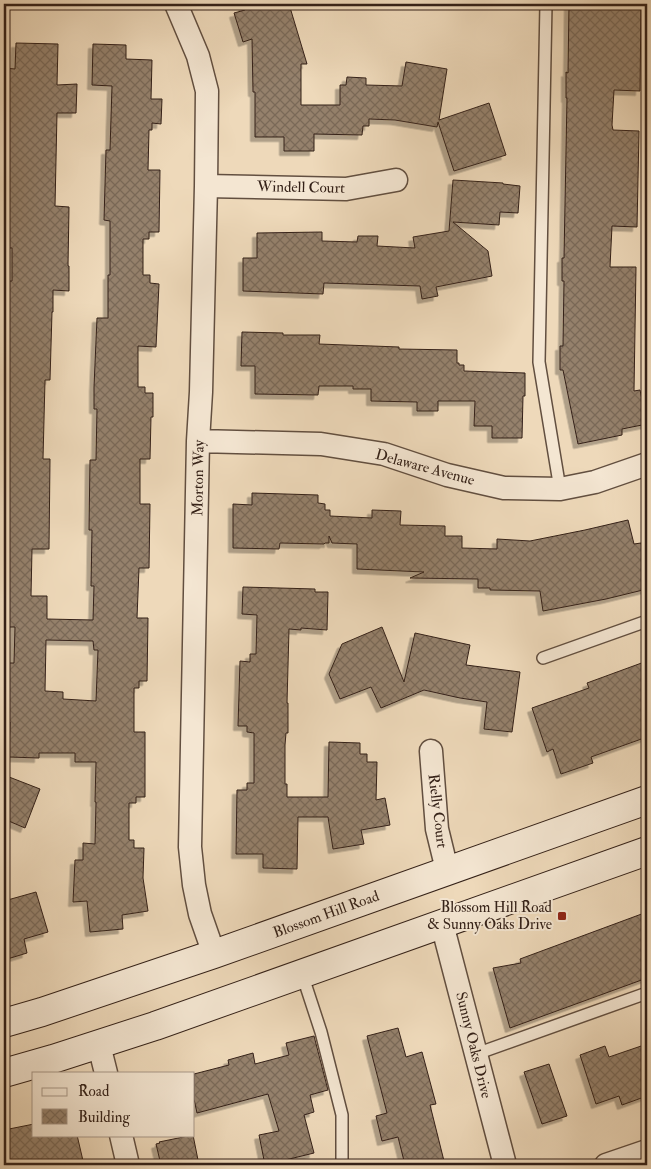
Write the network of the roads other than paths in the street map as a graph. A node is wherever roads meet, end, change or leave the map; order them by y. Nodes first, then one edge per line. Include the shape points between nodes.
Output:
1 (176, 4) edge
2 (546, 4) edge
3 (396, 180) dead end
4 (206, 186) junction
5 (198, 441) junction
6 (647, 464) edge
7 (560, 489) junction
8 (647, 621) edge
9 (543, 658) dead end
10 (431, 751) dead end
11 (647, 800) edge
12 (647, 850) edge
13 (447, 870) junction
14 (442, 924) junction
15 (214, 954) junction
16 (302, 974) junction
17 (647, 993) edge
18 (4, 1023) edge
19 (100, 1045) junction
20 (476, 1054) junction
21 (106, 1072) edge
22 (4, 1073) edge
23 (121, 1136) edge
24 (647, 1151) edge
25 (128, 1165) edge
26 (342, 1165) edge
27 (505, 1165) edge
28 (606, 1165) edge

1 - 4 street, Morton Way via 198,56 207,91
2 - 7 lane via 539,362
3 - 4 street, Windell Court via 346,189
4 - 5 street, Morton Way
5 - 7 street, Delaware Avenue via 321,444 384,454 447,475 504,488
5 - 15 street, Morton Way via 190,847 200,914
6 - 7 street, Delaware Avenue via 596,482
8 - 9 lane
10 - 13 street, Rielly Court via 438,829
11 - 13 main road, Blossom Hill Road
12 - 14 main road
13 - 15 main road, Blossom Hill Road
14 - 16 main road
14 - 20 street, Sunny Oaks Drive
15 - 18 main road, Blossom Hill Road
16 - 19 main road
16 - 26 lane via 342,1115
17 - 20 lane
19 - 21 street
19 - 22 main road
20 - 27 street, Sunny Oaks Drive
23 - 25 street
24 - 28 street

